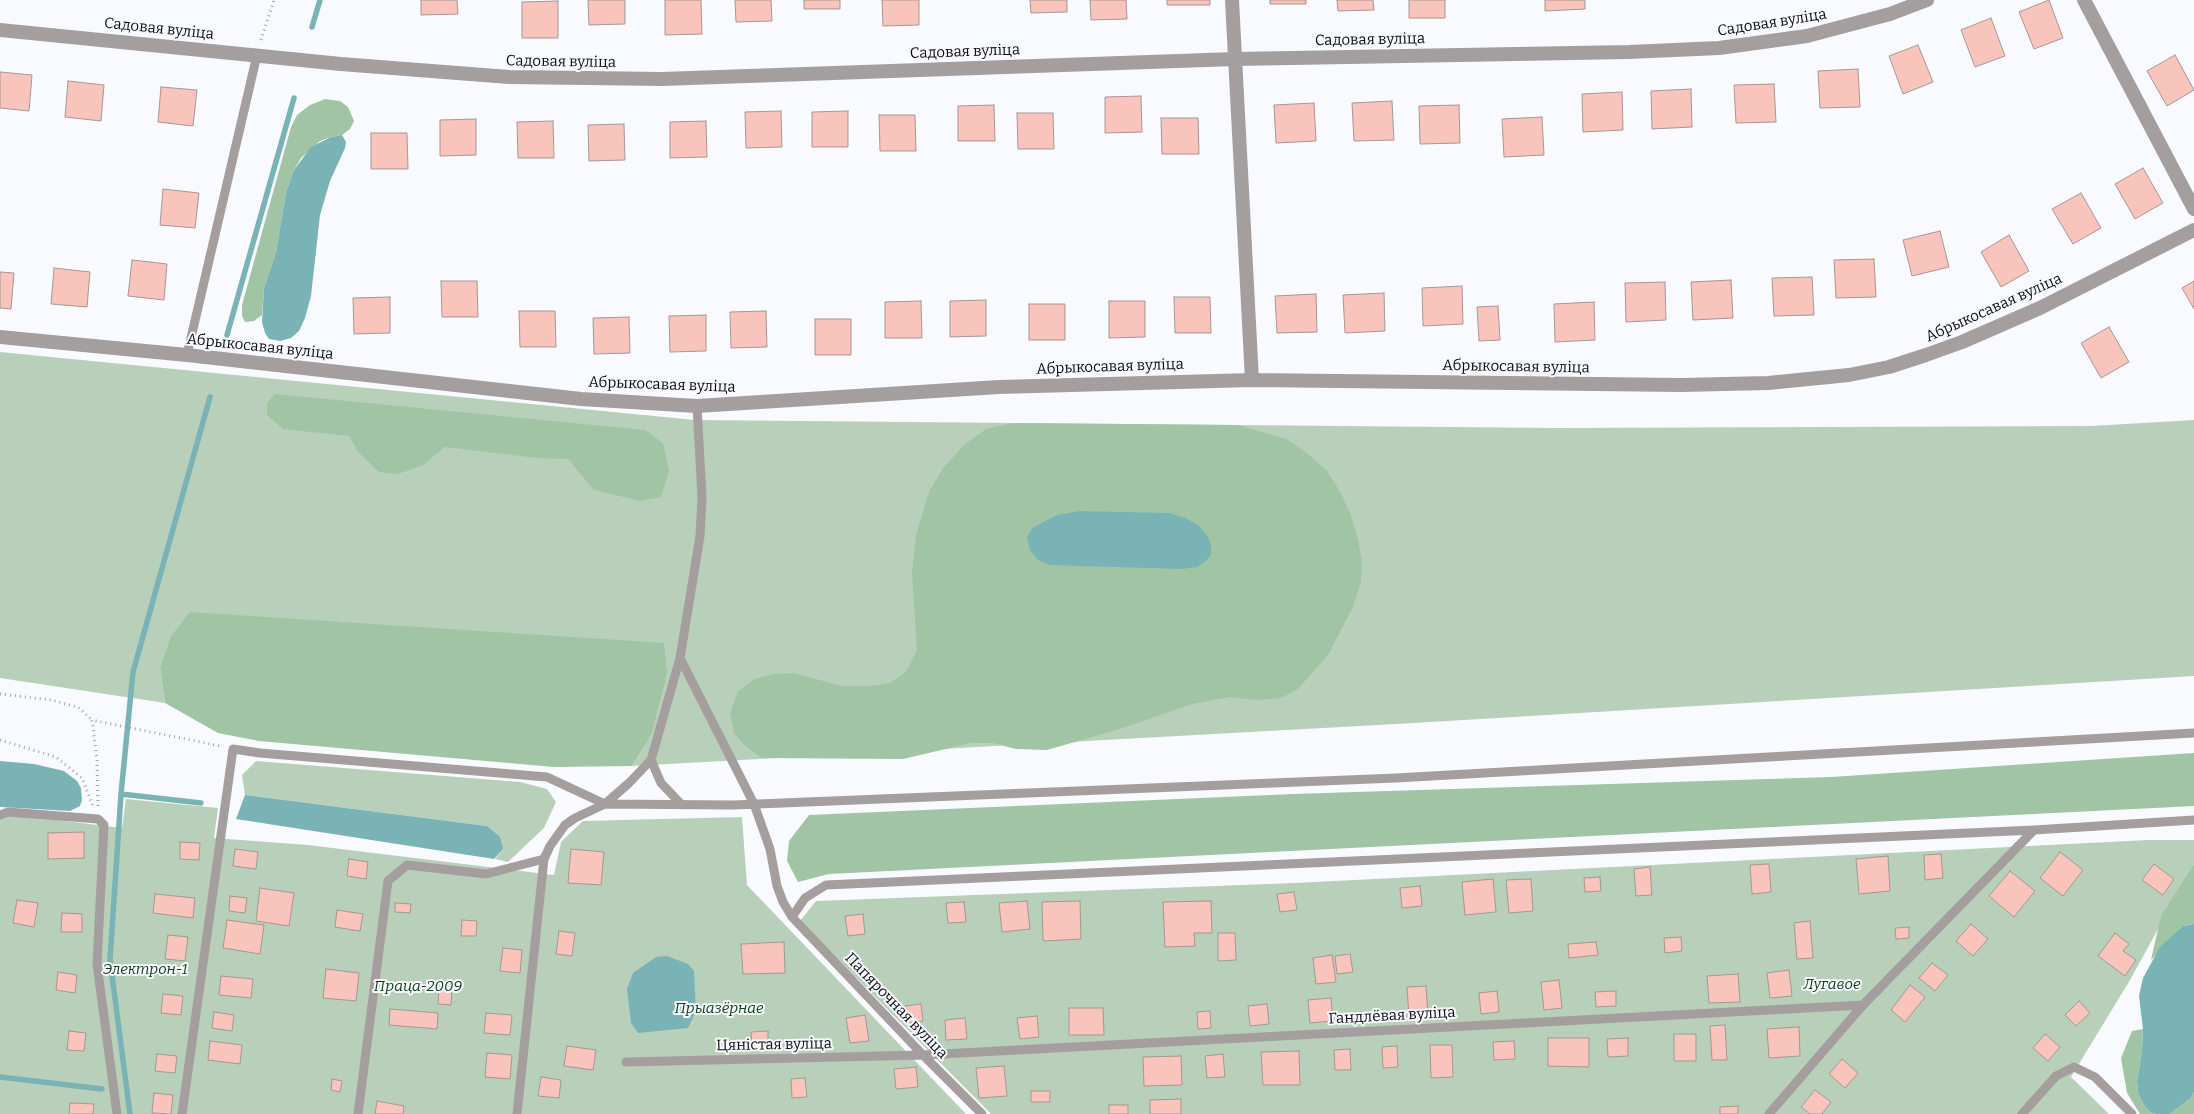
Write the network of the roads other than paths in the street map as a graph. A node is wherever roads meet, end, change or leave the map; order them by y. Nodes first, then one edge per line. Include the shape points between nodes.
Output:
1 (1232, 0) edge
2 (1927, 0) edge
3 (2084, 0) edge
4 (0, 30) edge
5 (257, 55) junction
6 (1235, 59) junction
7 (2194, 208) edge
8 (2194, 230) edge
9 (0, 337) edge
10 (187, 355) junction
11 (1252, 380) junction
12 (697, 406) junction
13 (680, 658) junction
14 (2194, 733) edge
15 (651, 760) junction
16 (605, 804) junction
17 (754, 804) junction
18 (682, 805) junction
19 (0, 815) edge
20 (2194, 820) edge
21 (2034, 830) junction
22 (544, 860) junction
23 (792, 917) junction
24 (1863, 1005) junction
25 (923, 1055) junction
26 (626, 1062) dead end
27 (117, 1114) edge
28 (182, 1114) edge
29 (358, 1114) edge
30 (517, 1114) edge
31 (982, 1114) edge
32 (1769, 1114) edge
33 (2022, 1114) edge
34 (2132, 1114) edge

1 - 6 street
2 - 6 street, Садовая вуліца via 1890,14 1807,36 1719,48
3 - 7 street
4 - 5 street, Садовая вуліца
5 - 6 street, Садовая вуліца via 508,78 611,80
5 - 10 lane
6 - 11 street
8 - 11 street, Абрыкосавая вуліца via 2040,308 1962,342 1889,367 1849,375 1724,385
9 - 10 street, Абрыкосавая вуліца
10 - 12 street, Абрыкосавая вуліца via 581,400
11 - 12 street, Абрыкосавая вуліца via 999,387
12 - 13 lane via 702,498 700,536
13 - 15 lane
13 - 17 lane, Папярочная вуліца
14 - 17 lane via 1396,778
15 - 16 lane
15 - 18 lane via 661,783
16 - 18 lane
16 - 22 lane via 565,825
16 - 28 lane via 547,777 234,750
17 - 18 lane
17 - 23 lane, Папярочная вуліца via 770,850 777,886
19 - 27 lane via 8,812 98,819 104,825 97,964
20 - 21 lane
21 - 23 lane via 826,884 805,898
21 - 24 lane
22 - 29 lane via 486,874 407,865 388,881
22 - 30 lane
23 - 25 lane, Папярочная вуліца
24 - 25 lane, Гандлёвая вуліца
24 - 32 lane
25 - 26 lane, Цяністая вуліца
25 - 31 lane, Папярочная вуліца
33 - 34 lane via 2056,1076 2074,1067 2095,1077

